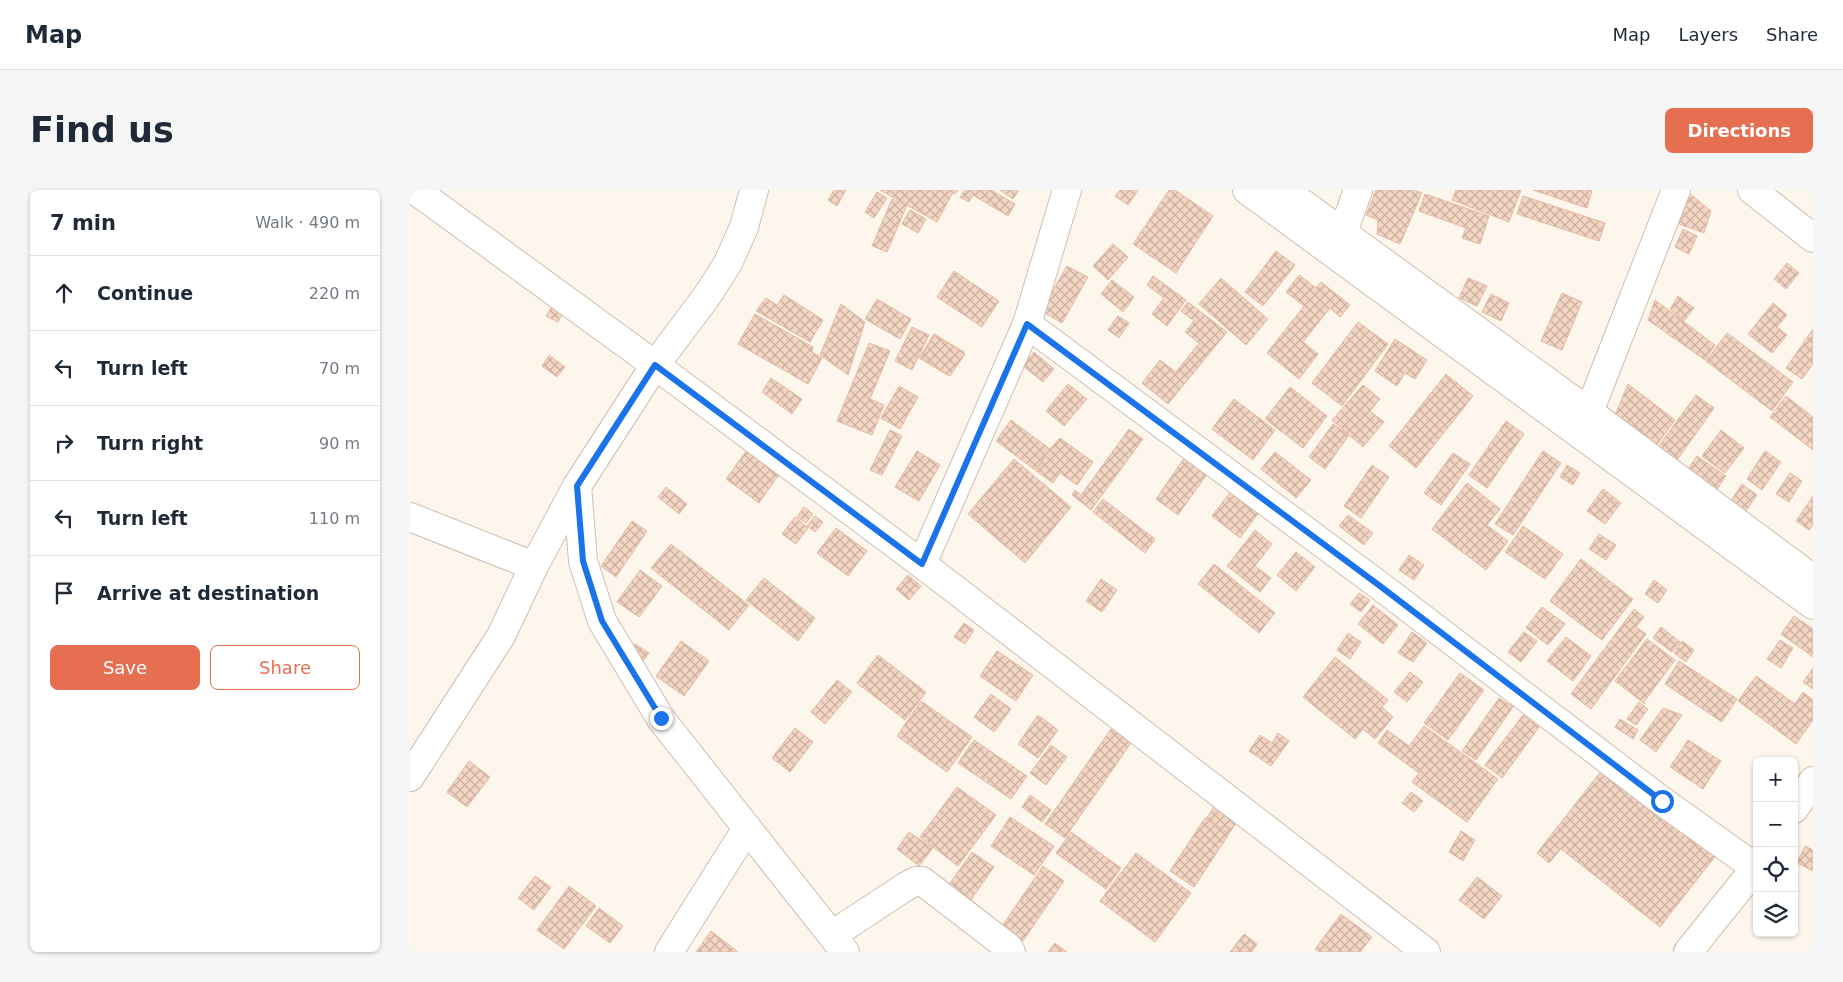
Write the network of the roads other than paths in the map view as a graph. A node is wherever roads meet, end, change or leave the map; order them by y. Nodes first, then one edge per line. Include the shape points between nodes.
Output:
1 (415, 190) edge
2 (754, 190) edge
3 (1067, 190) edge
4 (1247, 190) edge
5 (1284, 190) edge
6 (1358, 190) edge
7 (1676, 190) edge
8 (1752, 190) edge
9 (1343, 232) junction
10 (1813, 238) edge
11 (1027, 324) junction
12 (655, 365) junction
13 (1590, 412) junction
14 (577, 486) junction
15 (410, 517) edge
16 (922, 564) junction
17 (534, 566) junction
18 (1813, 580) edge
19 (1813, 605) edge
20 (410, 777) edge
21 (1813, 781) edge
22 (1798, 804) edge
23 (747, 828) junction
24 (1753, 865) edge
25 (1753, 871) edge
26 (838, 944) edge
27 (669, 952) edge
28 (1011, 952) edge
29 (1426, 952) edge
30 (1688, 952) edge

1 - 12 street
2 - 12 street via 744,227 728,263
3 - 11 street
4 - 19 street
5 - 9 street
6 - 9 street
7 - 13 street
8 - 10 street
9 - 13 street
11 - 16 street
11 - 24 street via 1380,586 1662,801
12 - 14 street
12 - 16 street
13 - 18 street
14 - 17 street
14 - 23 street via 583,561 602,621 661,718
15 - 17 street
16 - 29 street
17 - 20 street via 501,636
21 - 22 street
23 - 26 street
23 - 27 street
25 - 30 street
26 - 28 street via 916,881 972,918

